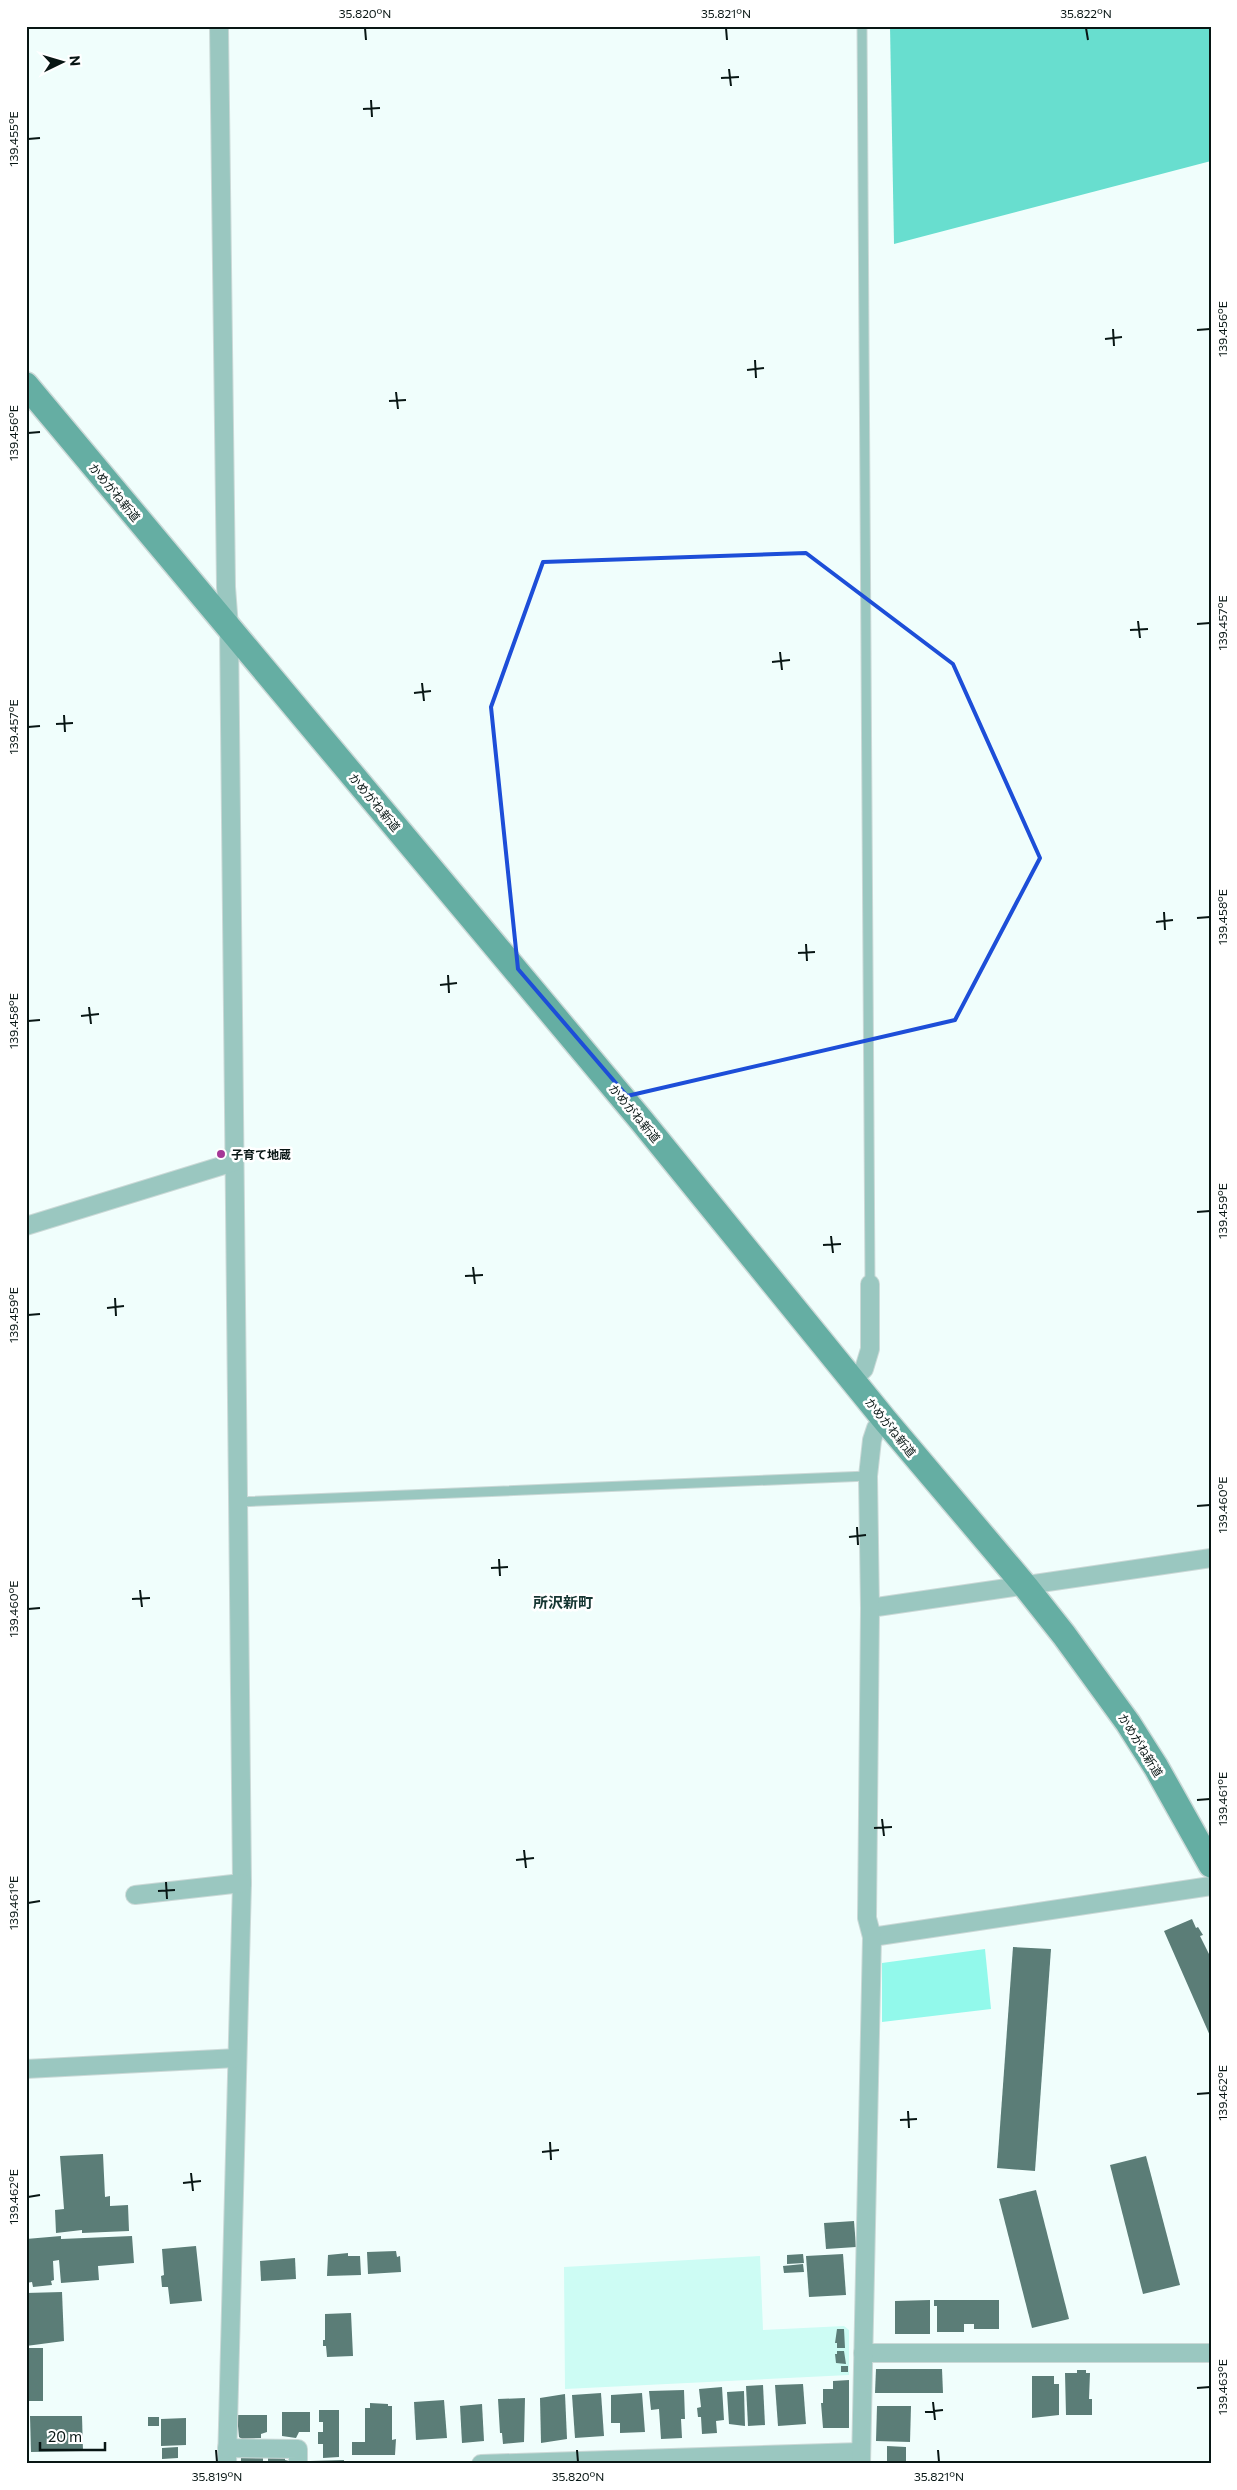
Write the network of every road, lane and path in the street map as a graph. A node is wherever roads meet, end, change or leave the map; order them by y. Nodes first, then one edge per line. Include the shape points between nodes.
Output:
1 (219, 26) edge
2 (862, 26) edge
3 (26, 385) edge
4 (229, 627) junction
5 (234, 1162) junction
6 (26, 1226) edge
7 (870, 1284) joint
8 (853, 1380) junction
9 (884, 1419) junction
10 (868, 1476) junction
11 (238, 1502) junction
12 (1211, 1558) edge
13 (1026, 1586) junction
14 (870, 1608) junction
15 (1211, 1865) edge
16 (242, 1883) junction
17 (1211, 1886) edge
18 (135, 1895) dead end
19 (872, 1937) junction
20 (237, 2058) junction
21 (26, 2069) edge
22 (1211, 2352) edge
23 (863, 2353) junction
24 (227, 2456) edge
25 (861, 2458) edge
26 (610, 2462) edge
27 (506, 2463) edge
28 (298, 2464) edge
29 (481, 2464) edge

1 - 4 street
2 - 7 lane
3 - 4 street, かめがね新道
4 - 5 street
4 - 8 street, かめがね新道 via 641,1120
5 - 6 street
5 - 11 street
7 - 8 street via 870,1349 864,1369
8 - 9 street, かめがね新道
9 - 10 street via 872,1440
9 - 13 street, かめがね新道
10 - 11 lane
10 - 14 street
11 - 16 street
12 - 13 street
13 - 14 street
13 - 15 street, かめがね新道 via 1128,1722
14 - 19 street via 867,1918
16 - 18 street
16 - 20 street
17 - 19 street
19 - 23 street
20 - 21 street
20 - 24 street
22 - 23 street
23 - 25 street
24 - 28 street via 298,2449
25 - 26 street
26 - 27 street
27 - 29 street

